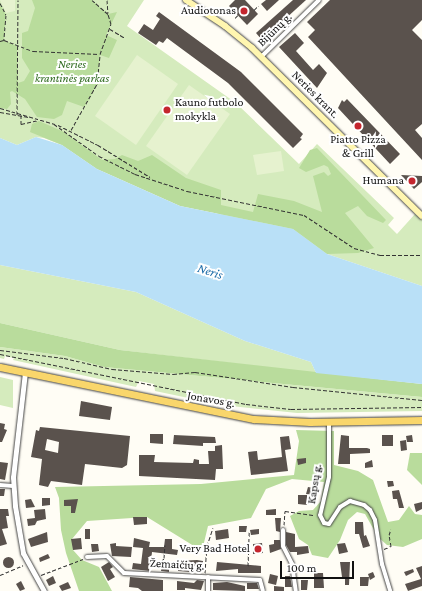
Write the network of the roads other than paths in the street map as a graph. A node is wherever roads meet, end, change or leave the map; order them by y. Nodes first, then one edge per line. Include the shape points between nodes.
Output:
1 (186, 0) edge
2 (319, 0) edge
3 (261, 57) junction
4 (422, 216) edge
5 (0, 367) edge
6 (25, 372) junction
7 (422, 420) edge
8 (330, 422) junction
9 (0, 485) edge
10 (13, 486) junction
11 (283, 530) road end
12 (87, 557) road end
13 (206, 577) junction
14 (44, 591) edge
15 (208, 591) edge
16 (263, 591) edge
17 (296, 591) edge
18 (390, 591) edge

1 - 3 main road, Neries krant. via 225,26
2 - 3 street, Bijūnų g.
3 - 4 main road, Neries krant.
5 - 6 main road, Jonavos g.
6 - 8 main road, Jonavos g. via 225,414 272,421
6 - 10 street
7 - 8 main road, Jonavos g.
8 - 18 street, Kapsų g. via 329,477 320,515 324,523 329,524 340,507 350,501 364,505 370,510 375,520 382,564
9 - 10 street
10 - 14 street via 20,543
11 - 17 street via 283,546 292,564
12 - 13 street, Žemaičių g. via 107,556 124,573
13 - 15 street
13 - 16 street, Žemaičių g. via 260,580

